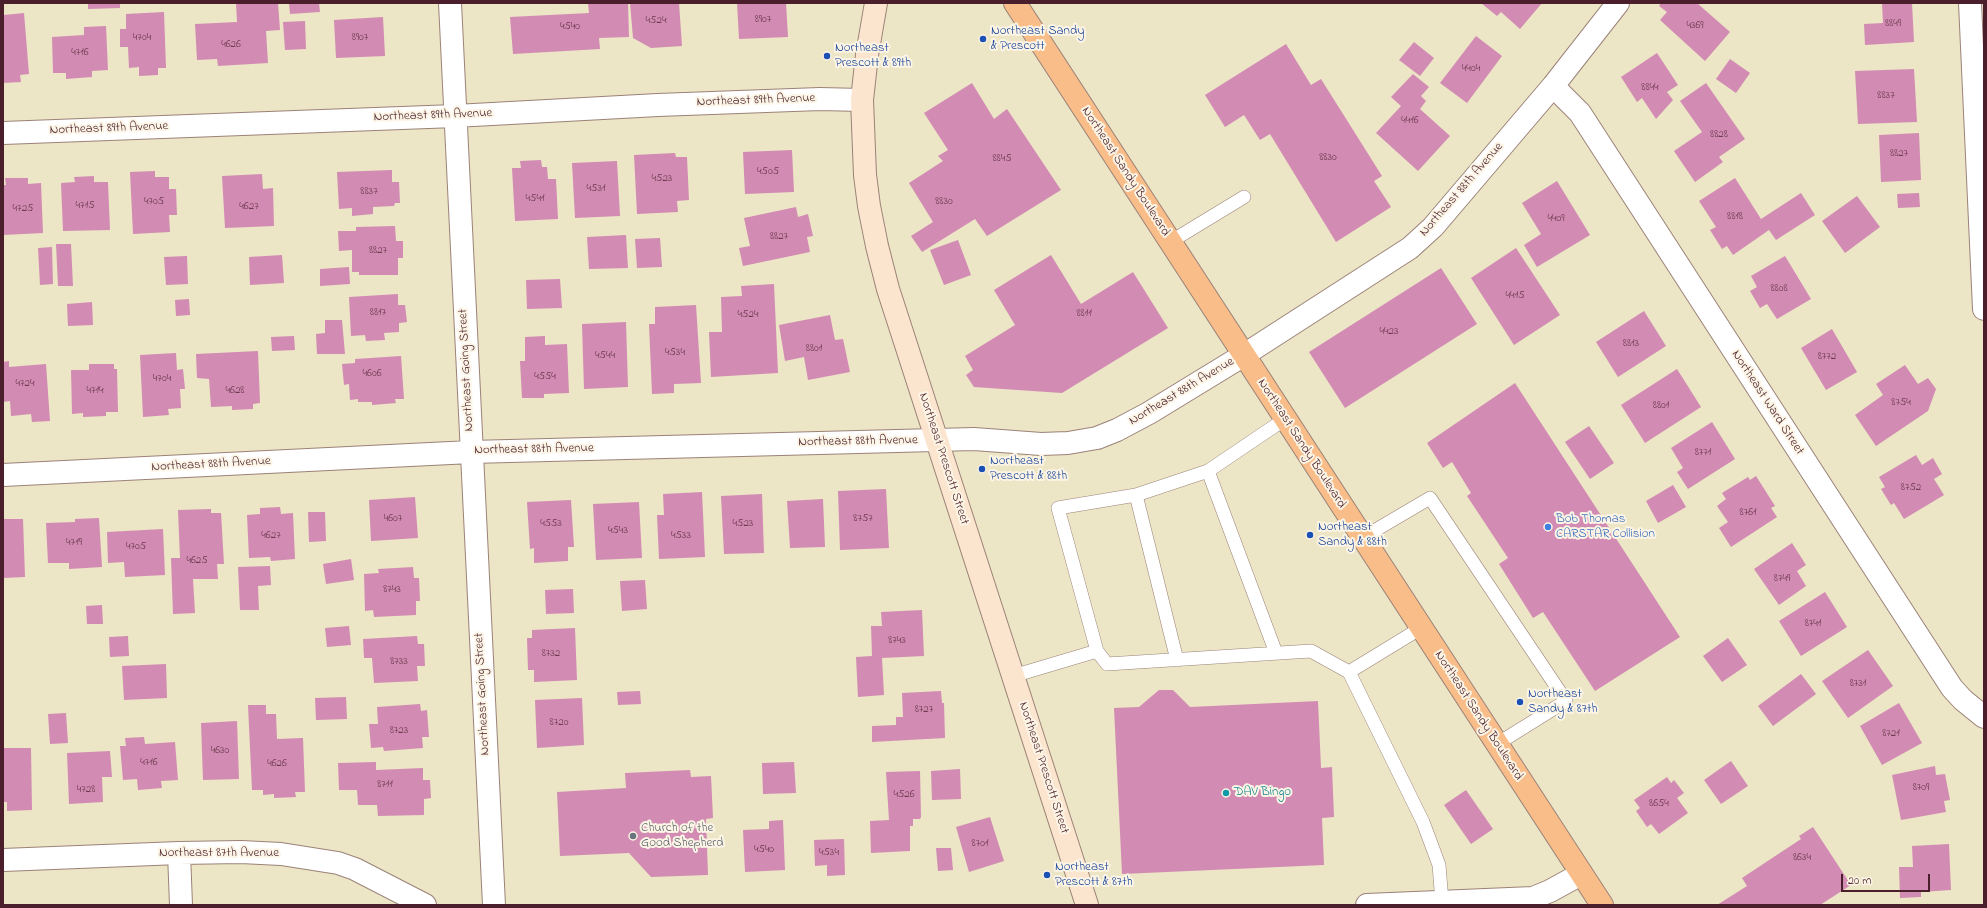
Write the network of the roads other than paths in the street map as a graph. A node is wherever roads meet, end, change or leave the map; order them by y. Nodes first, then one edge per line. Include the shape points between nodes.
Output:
1 (450, 3) edge
2 (876, 3) edge
3 (1015, 3) edge
4 (1618, 3) edge
5 (1970, 3) edge
6 (1552, 86) junction
7 (862, 100) junction
8 (455, 116) junction
9 (3, 132) edge
10 (1244, 197) dead end
11 (1170, 242) junction
12 (1984, 309) edge
13 (1244, 355) junction
14 (1285, 419) junction
15 (937, 440) junction
16 (471, 452) junction
17 (1208, 471) junction
18 (3, 475) edge
19 (1136, 495) junction
20 (1362, 538) junction
21 (1421, 628) junction
22 (1097, 651) junction
23 (1276, 654) junction
24 (1177, 660) junction
25 (1349, 672) junction
26 (1013, 676) junction
27 (1984, 717) edge
28 (1497, 744) junction
29 (178, 853) junction
30 (3, 860) edge
31 (1581, 874) junction
32 (1442, 902) junction
33 (181, 905) edge
34 (425, 905) edge
35 (494, 905) edge
36 (1087, 905) edge
37 (1367, 905) edge
38 (1602, 905) edge

1 - 8 street, Northeast Going Street
2 - 7 street, Northeast Prescott Street
3 - 11 main road, Northeast Sandy Boulevard
4 - 6 street, Northeast 88th Avenue
5 - 12 street
6 - 13 street, Northeast 88th Avenue via 1433,227 1410,248
6 - 27 street, Northeast Ward Street via 1580,113 1952,688
7 - 8 street, Northeast 89th Avenue via 820,99 658,105
7 - 15 street, Northeast Prescott Street via 869,206 877,246 888,289
8 - 9 street, Northeast 89th Avenue
8 - 16 street, Northeast Going Street
10 - 11 lane
11 - 13 main road, Northeast Sandy Boulevard
13 - 14 main road, Northeast Sandy Boulevard
13 - 15 street, Northeast 88th Avenue via 1149,413 1097,438 1041,444 974,439
14 - 17 lane
14 - 20 main road, Northeast Sandy Boulevard
15 - 16 street, Northeast 88th Avenue
15 - 26 street, Northeast Prescott Street
16 - 18 street, Northeast 88th Avenue
16 - 35 street, Northeast Going Street
17 - 19 lane
17 - 23 lane
19 - 22 lane via 1058,508
19 - 24 lane
20 - 21 main road, Northeast Sandy Boulevard
20 - 28 lane via 1430,498 1566,701
21 - 25 lane
21 - 28 main road, Northeast Sandy Boulevard
22 - 24 lane via 1107,664
22 - 26 lane
23 - 24 lane
23 - 25 lane via 1311,651
25 - 32 lane via 1423,822 1438,864
26 - 36 street, Northeast Prescott Street
28 - 31 main road, Northeast Sandy Boulevard
29 - 30 street, Northeast 87th Avenue
29 - 33 street
29 - 34 street, Northeast 87th Avenue via 240,852 316,858 355,869
31 - 32 street via 1532,898
31 - 38 main road, Northeast Sandy Boulevard
32 - 37 street

